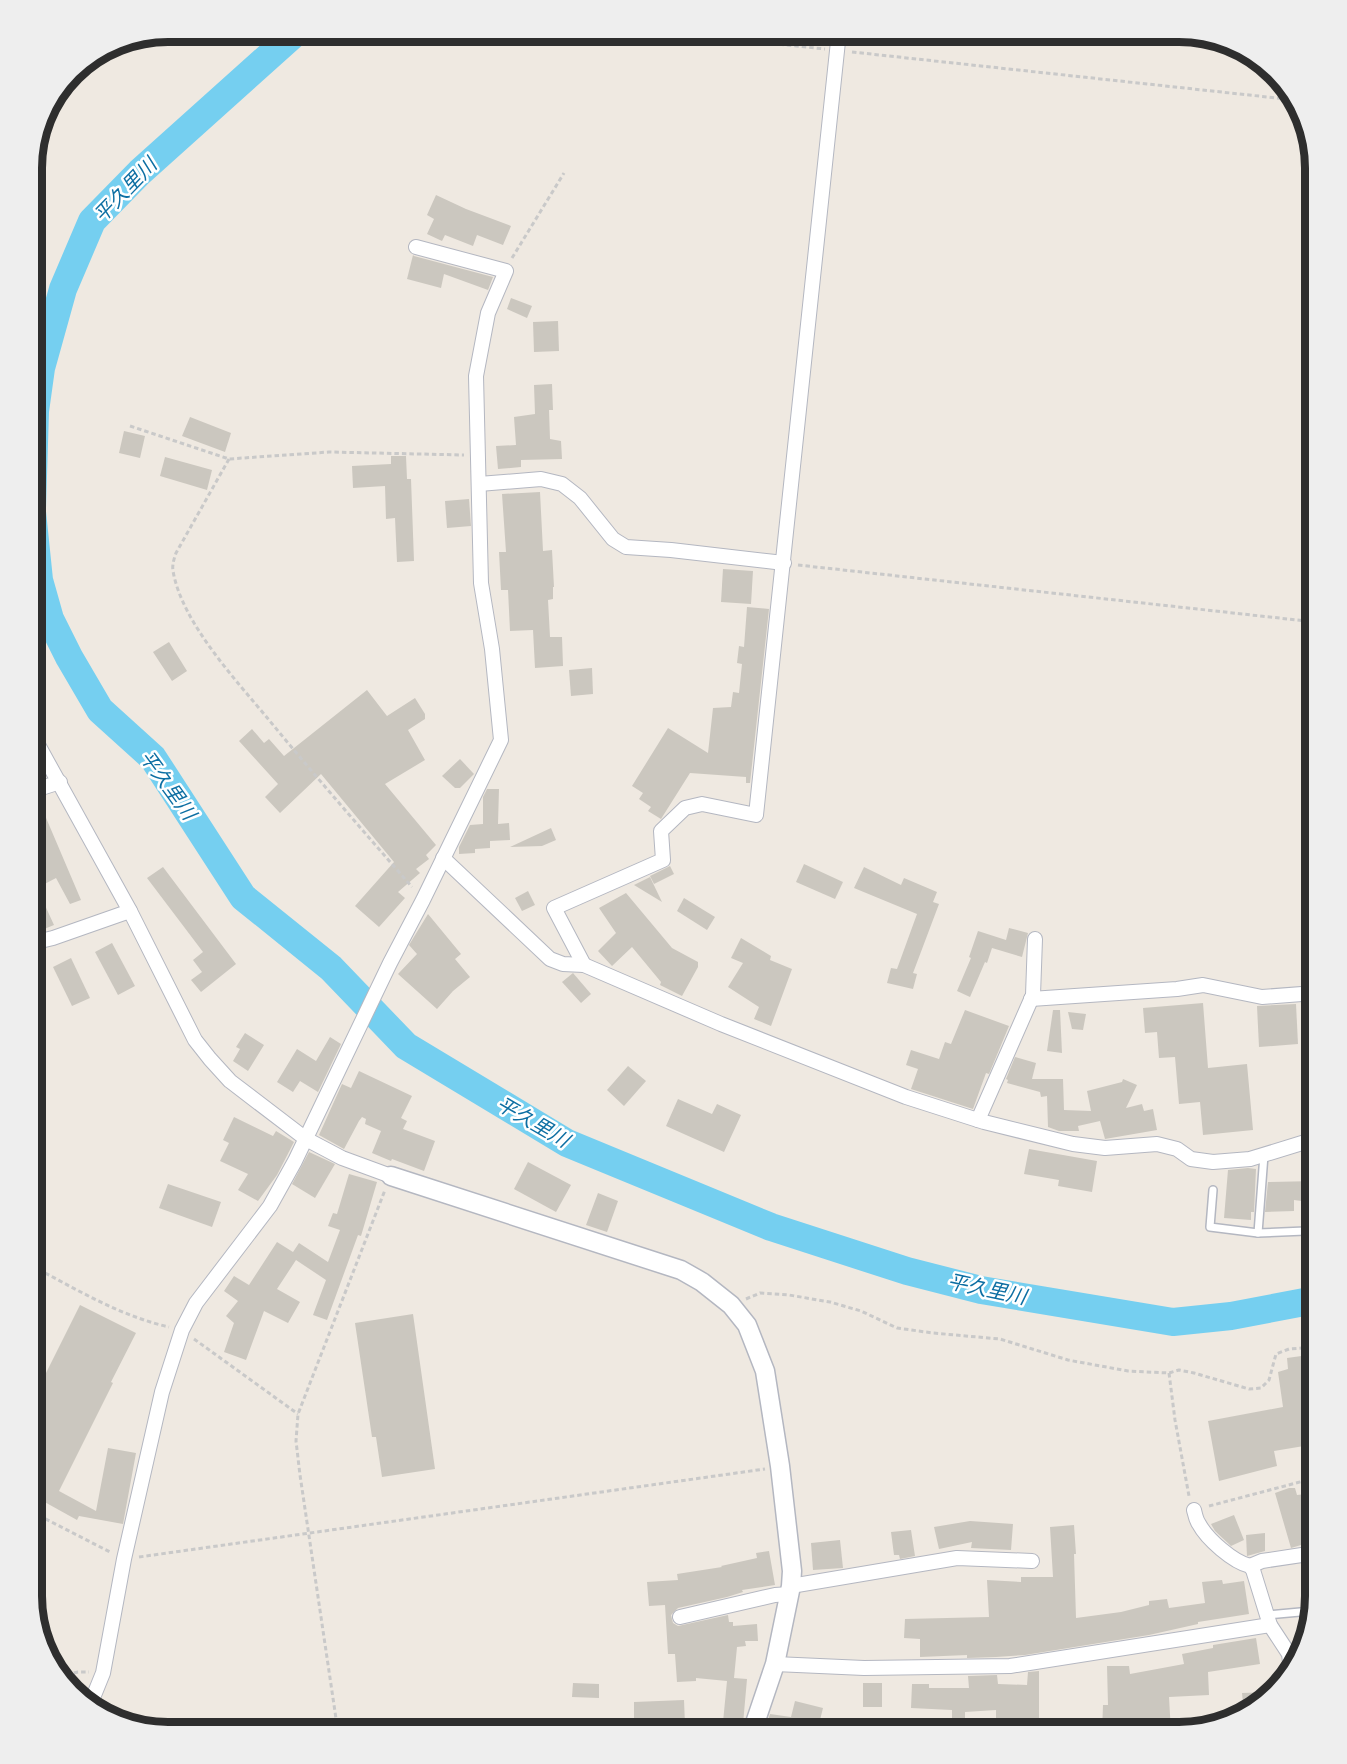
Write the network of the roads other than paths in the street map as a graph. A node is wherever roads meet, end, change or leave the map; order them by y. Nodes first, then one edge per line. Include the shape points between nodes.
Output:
1 (838, 42) edge
2 (416, 247) dead end
3 (479, 484) junction
4 (784, 563) junction
5 (42, 751) edge
6 (60, 782) junction
7 (42, 788) edge
8 (443, 858) junction
9 (130, 912) junction
10 (1035, 939) dead end
11 (42, 941) edge
12 (584, 965) junction
13 (1305, 994) edge
14 (1031, 999) junction
15 (978, 1120) junction
16 (306, 1139) junction
17 (1305, 1142) edge
18 (1264, 1155) junction
19 (391, 1176) joint
20 (1213, 1190) dead end
21 (1305, 1231) dead end
22 (1258, 1233) junction
23 (1194, 1510) road end
24 (1305, 1555) edge
25 (1032, 1561) dead end
26 (1250, 1566) junction
27 (791, 1590) junction
28 (1304, 1613) edge
29 (680, 1617) dead end
30 (1269, 1620) junction
31 (1289, 1656) edge
32 (775, 1664) junction
33 (93, 1697) edge
34 (755, 1722) edge

1 - 4 street
2 - 3 street via 506,271 488,313 477,376
3 - 4 street via 541,479 562,484 580,498 613,539 626,547
3 - 8 street via 481,583 501,740
4 - 12 street via 756,815 702,804 685,808 661,831 663,860 554,908
5 - 6 street
6 - 7 street
6 - 9 street
8 - 12 street via 550,959
8 - 16 street
9 - 11 street
9 - 16 street via 200,1047 230,1081
10 - 14 street
12 - 15 street via 906,1097
13 - 14 street via 1262,997 1203,985
14 - 15 street
15 - 18 street via 1073,1144 1105,1148 1157,1144 1177,1149 1191,1159 1214,1162
16 - 19 street via 342,1158
16 - 33 street via 270,1206 196,1303 182,1330 162,1392 103,1673
17 - 18 street
18 - 22 lane
19 - 27 street via 681,1270 731,1305 747,1325 765,1371 780,1466
20 - 22 lane via 1210,1227
21 - 22 lane
23 - 26 street via 1210,1538 1238,1563
24 - 26 street
25 - 27 street via 957,1558
26 - 30 street
27 - 29 street
27 - 32 street
28 - 30 lane
30 - 31 street
30 - 32 street via 1110,1652 1010,1666 864,1668
32 - 34 street

